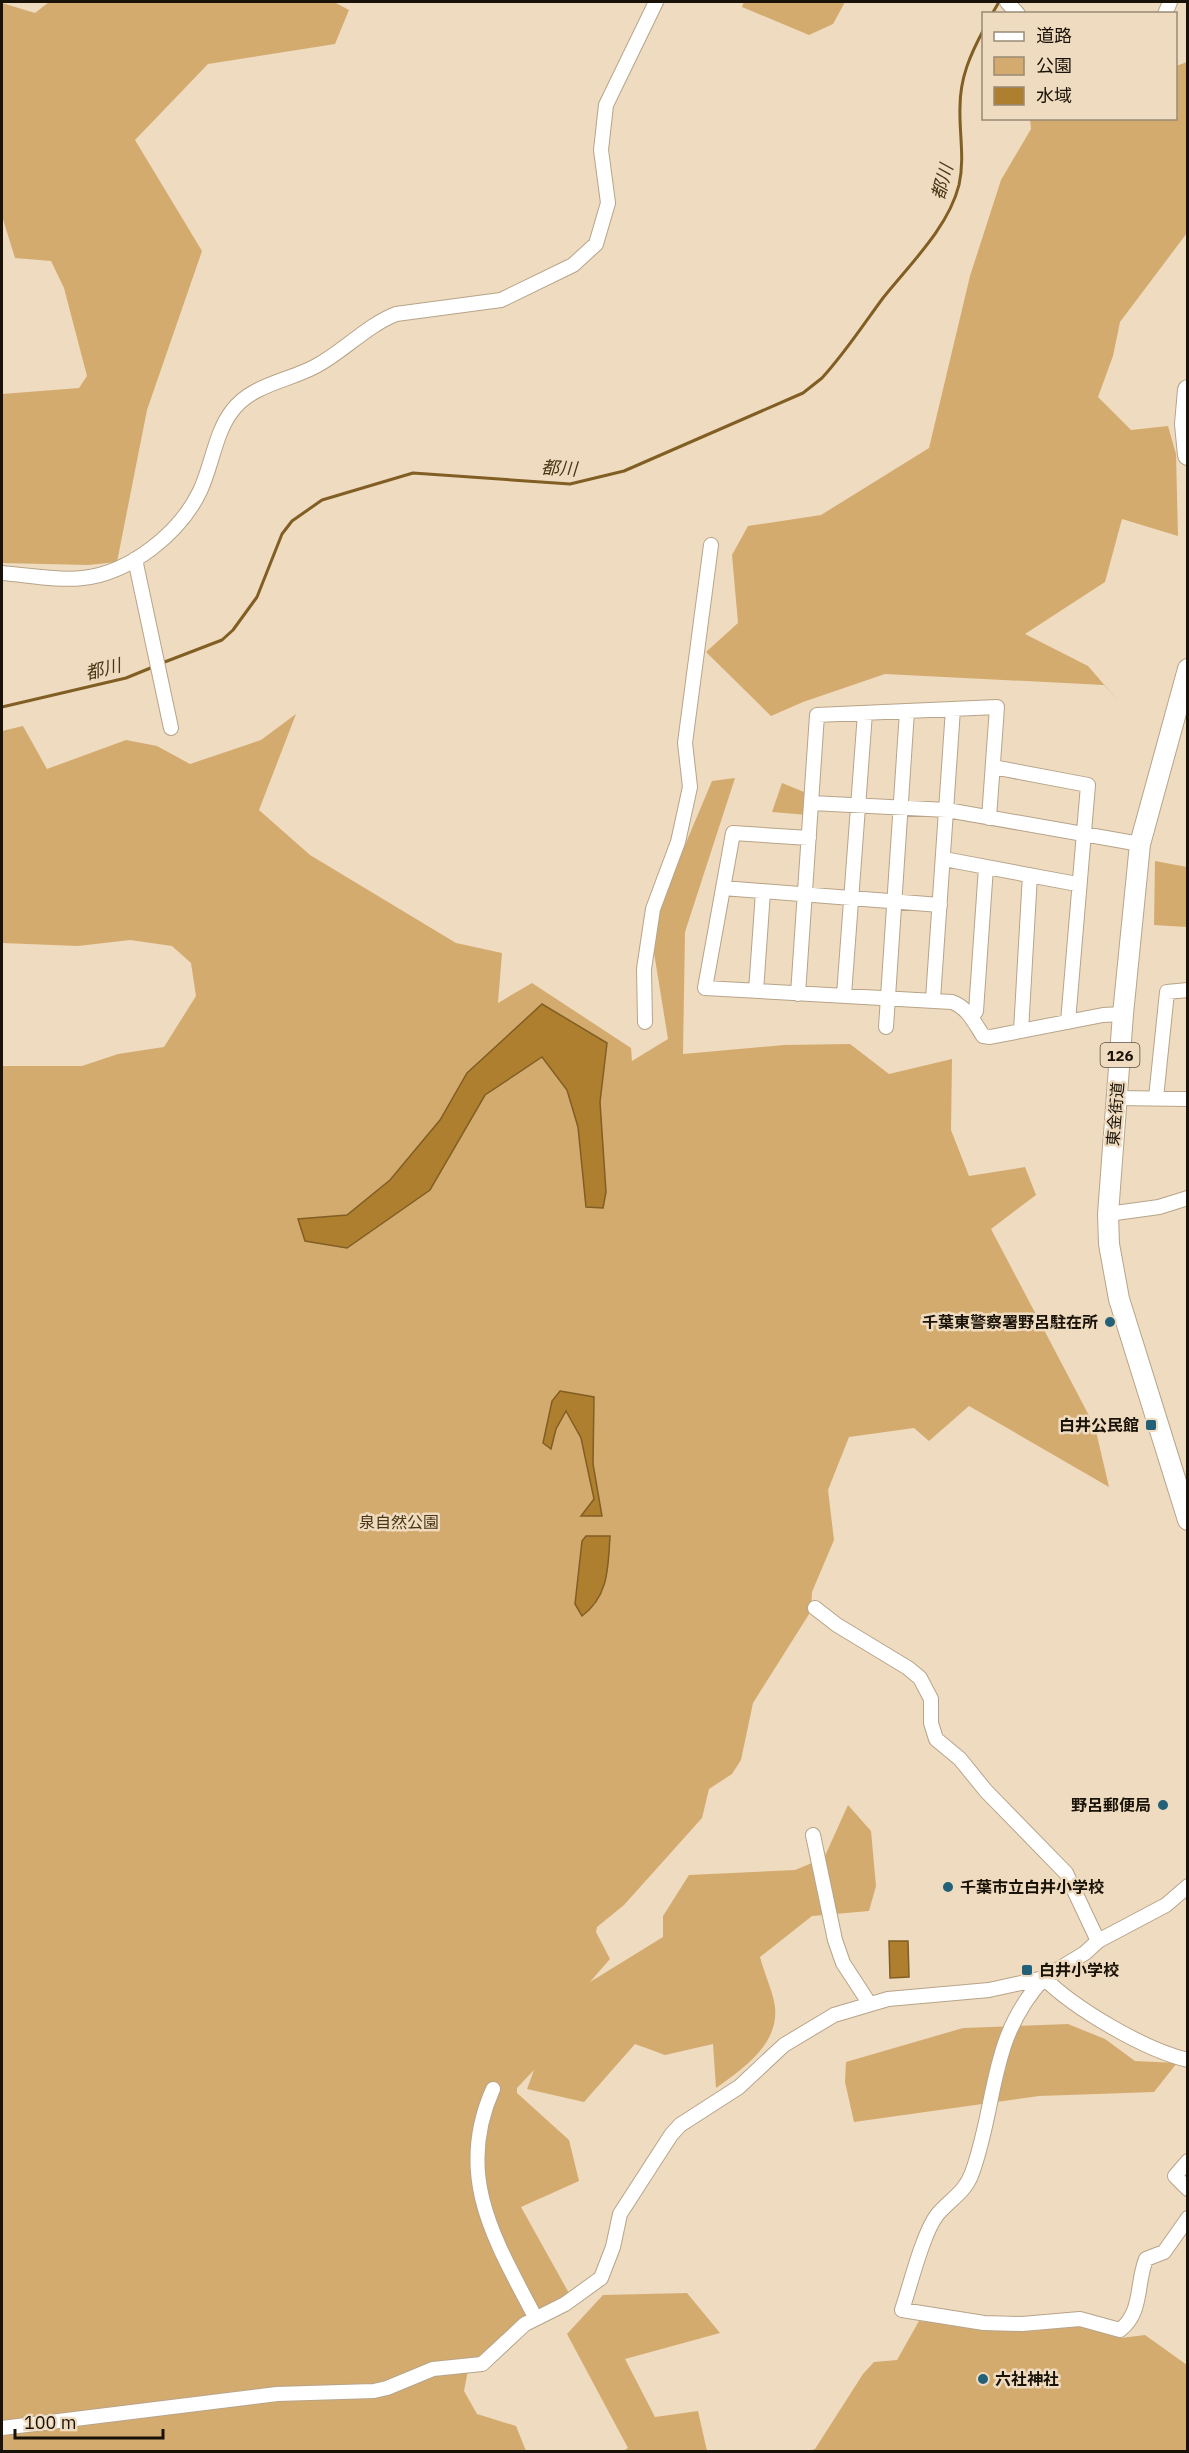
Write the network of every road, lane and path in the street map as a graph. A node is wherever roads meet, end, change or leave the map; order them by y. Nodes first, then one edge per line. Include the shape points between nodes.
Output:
1 (656, 2) edge
2 (1188, 390) edge
3 (1188, 455) edge
4 (711, 545) dead end
5 (135, 559) junction
6 (2, 573) edge
7 (1188, 669) edge
8 (953, 709) junction
9 (907, 711) junction
10 (865, 712) junction
11 (171, 728) dead end
12 (993, 767) junction
13 (812, 803) junction
14 (858, 805) junction
15 (902, 808) junction
16 (947, 810) junction
17 (989, 818) junction
18 (1082, 834) junction
19 (809, 838) junction
20 (1140, 844) junction
21 (944, 859) junction
22 (986, 867) junction
23 (1030, 875) junction
24 (1077, 884) junction
25 (723, 888) junction
26 (763, 892) junction
27 (805, 895) junction
28 (852, 898) junction
29 (895, 902) junction
30 (940, 905) junction
31 (1188, 990) edge
32 (756, 991) junction
33 (798, 994) junction
34 (844, 995) junction
35 (887, 997) junction
36 (933, 999) junction
37 (1123, 1014) junction
38 (972, 1017) junction
39 (1068, 1022) junction
40 (645, 1023) dead end
41 (886, 1027) dead end
42 (1021, 1031) junction
43 (1117, 1098) junction
44 (1156, 1098) junction
45 (1188, 1099) edge
46 (1188, 1198) edge
47 (1108, 1214) junction
48 (1188, 1520) edge
49 (815, 1608) dead end
50 (813, 1835) dead end
51 (1188, 1886) edge
52 (1098, 1941) junction
53 (1044, 1978) junction
54 (869, 2003) junction
55 (1188, 2060) edge
56 (493, 2088) dead end
57 (1188, 2161) edge
58 (1188, 2189) edge
59 (1188, 2218) edge
60 (536, 2317) junction
61 (2, 2428) edge

1 - 5 street via 606,105 601,150 608,203 596,244 573,265 501,300 383,319 316,366 255,391 232,411 191,506 166,535
2 - 3 highway
4 - 40 street via 685,742 690,788 678,842 653,909 644,969
5 - 6 street via 81,578
5 - 11 street
7 - 20 highway, 東金街道 / 126
8 - 9 street
8 - 12 street via 997,706
8 - 16 street
9 - 10 street
9 - 15 street
10 - 13 street via 817,715
10 - 14 street
12 - 17 street
12 - 18 street via 1088,785
13 - 14 street
13 - 19 street
14 - 15 street
14 - 28 street
15 - 16 street
15 - 29 street
16 - 17 street
16 - 21 street
17 - 18 street
18 - 20 street
18 - 24 street
19 - 25 street via 733,833
19 - 27 street
20 - 37 highway, 東金街道 / 126
21 - 22 street
21 - 30 street
22 - 23 street
22 - 38 street via 976,1011
23 - 24 street
23 - 42 street
24 - 39 street
25 - 26 street
25 - 32 street via 705,988
26 - 27 street
26 - 32 street
27 - 28 street
27 - 33 street
28 - 29 street
28 - 34 street
29 - 30 street
29 - 35 street
30 - 36 street
31 - 44 street via 1167,992
32 - 33 street
33 - 34 street
34 - 35 street
35 - 36 street
35 - 41 street
36 - 38 street via 961,1005
37 - 39 street
37 - 43 highway, 東金街道 / 126
38 - 42 street via 983,1036
39 - 42 street
43 - 44 street
43 - 47 highway, 東金街道 / 126
44 - 45 street
46 - 47 street via 1159,1207
47 - 48 highway, 東金街道 / 126 via 1119,1299
49 - 52 street via 920,1678 931,1699 936,1739 960,1759 1066,1873
50 - 54 street via 835,1940 843,1963
51 - 52 street via 1166,1905
52 - 53 street
53 - 54 street via 989,1990
53 - 55 street via 1084,2010 1160,2051
53 - 59 street via 1031,1992 1004,2041 972,2174 965,2188 937,2215 902,2310 984,2323 1080,2319 1120,2330 1136,2309 1146,2259 1164,2252
54 - 60 street via 815,2024 769,2056 739,2087 670,2134 620,2214 601,2278 565,2304
56 - 60 street via 478,2130 479,2192 499,2248
57 - 58 street via 1175,2175
60 - 61 street via 482,2364 433,2369 374,2391 277,2394

